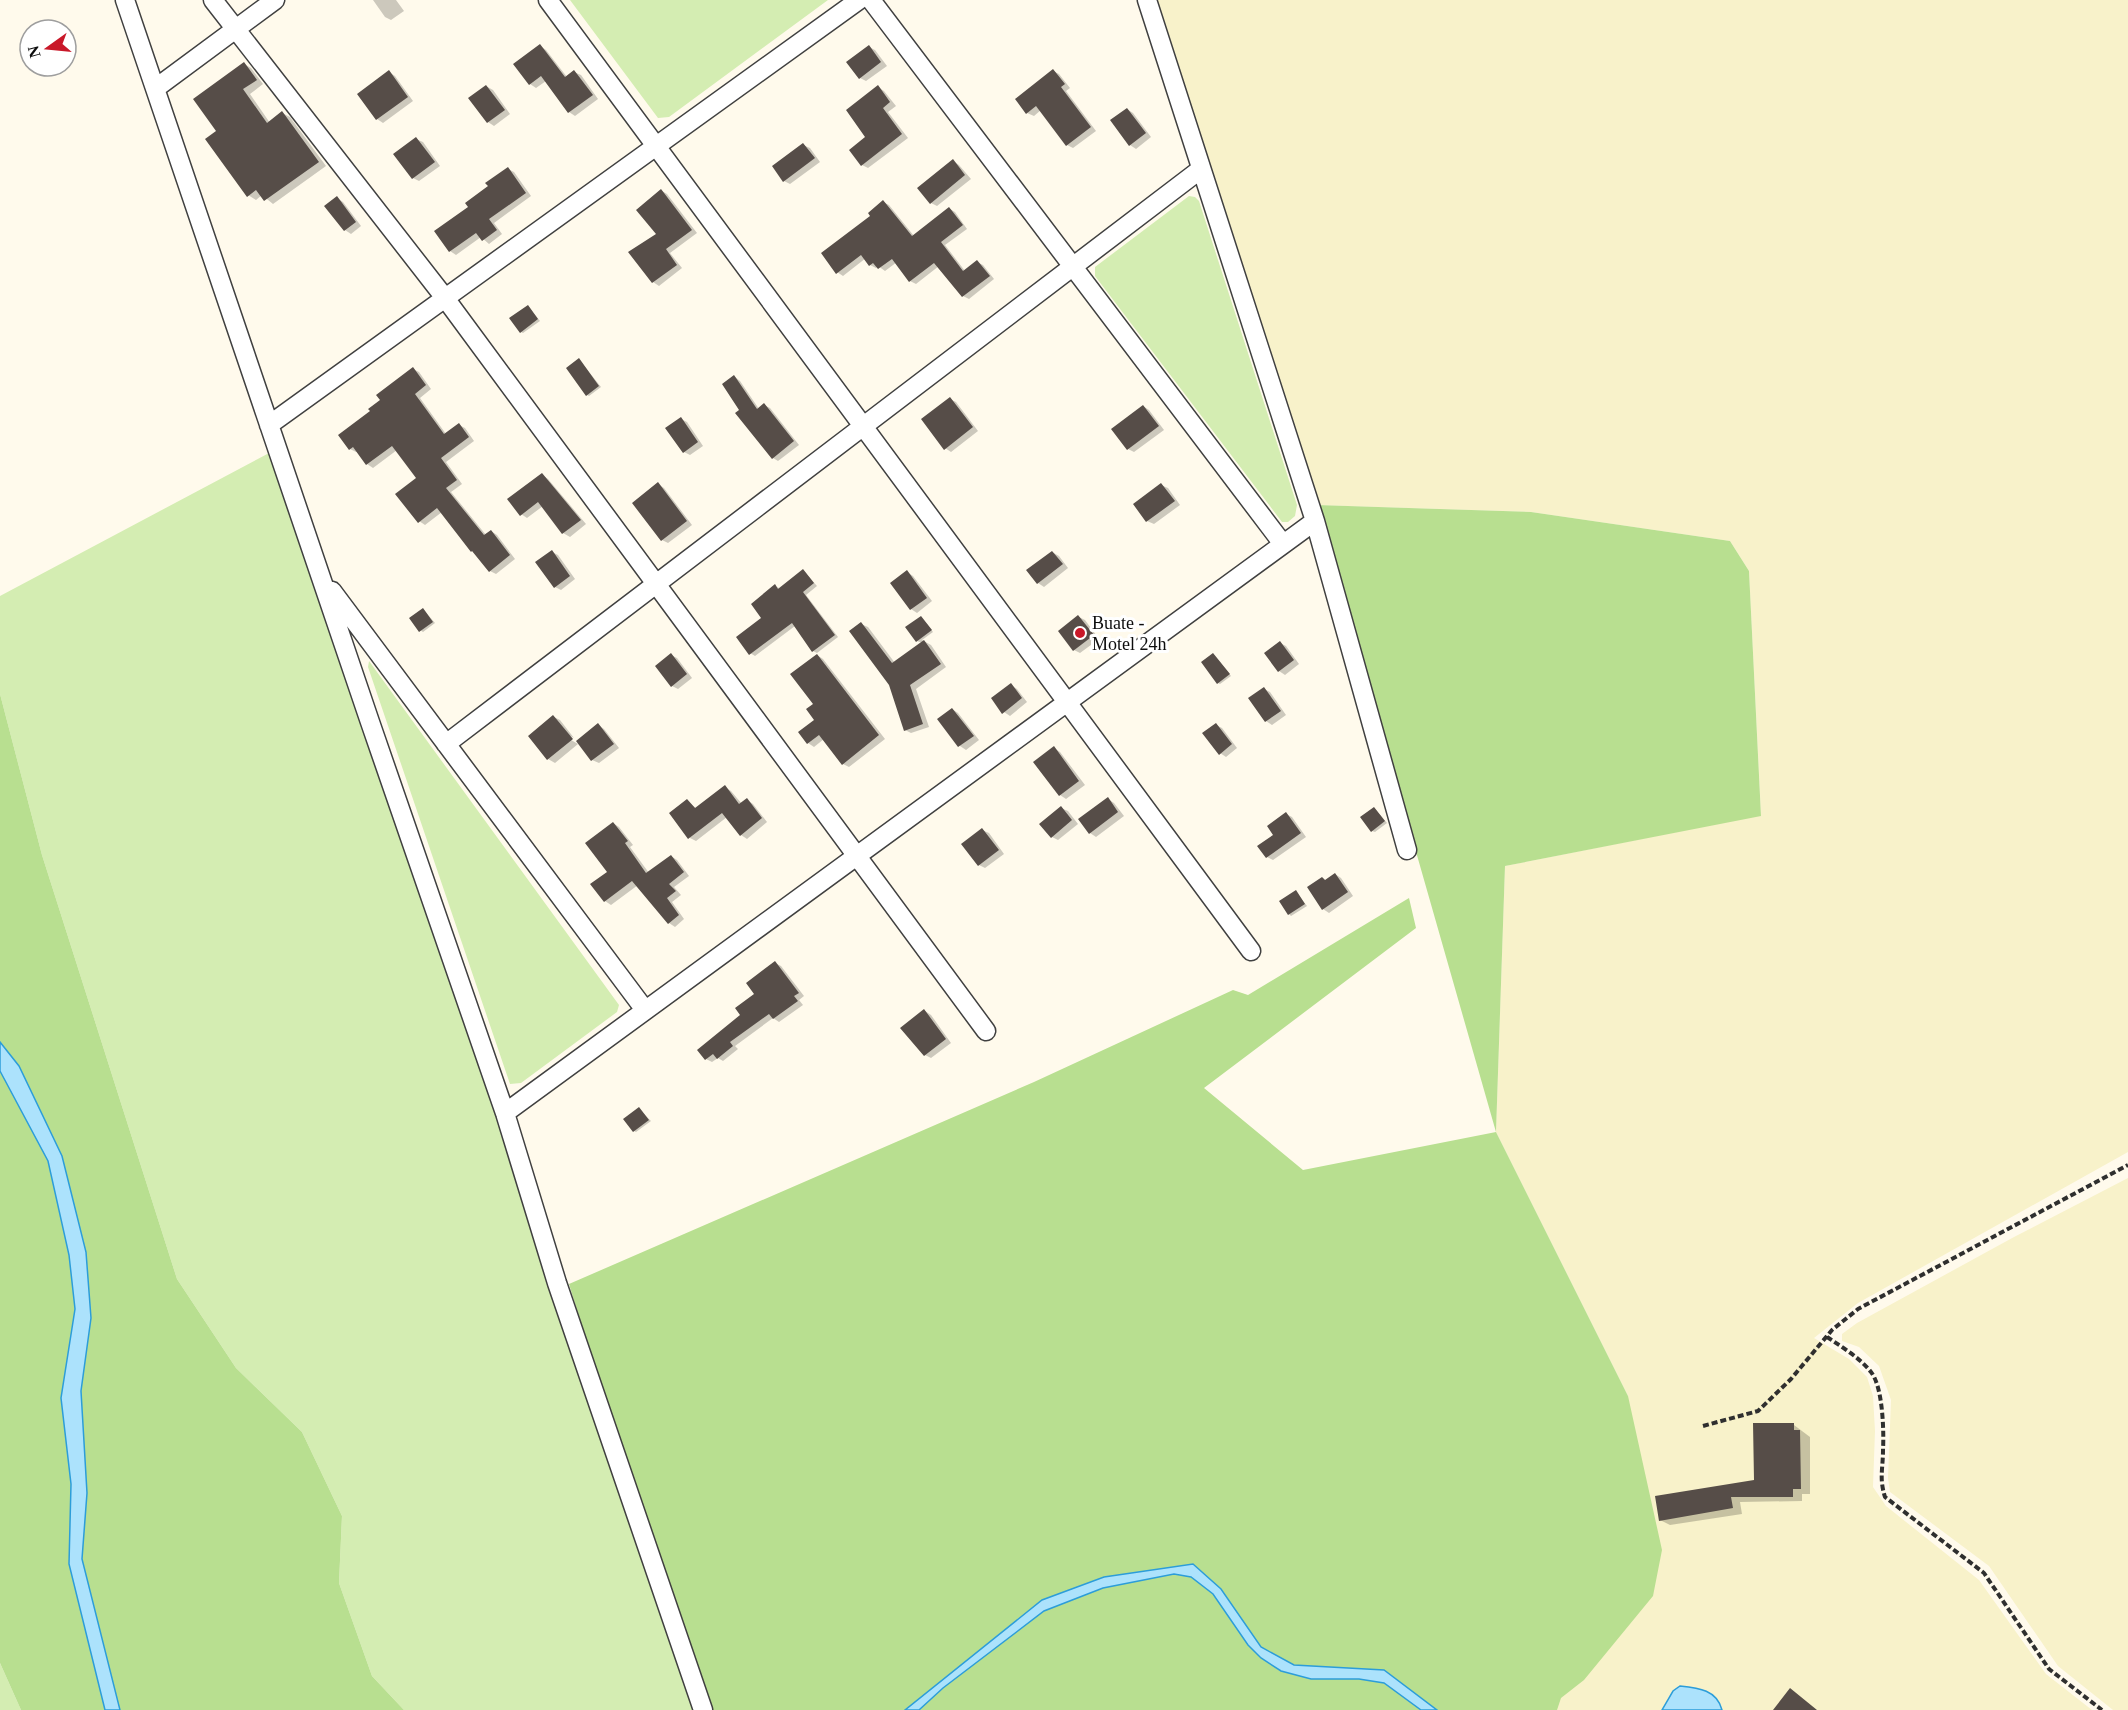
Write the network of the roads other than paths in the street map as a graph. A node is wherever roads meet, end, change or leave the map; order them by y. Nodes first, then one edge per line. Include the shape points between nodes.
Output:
1 (125, 0) edge
2 (213, 0) edge
3 (275, 0) edge
4 (548, 0) edge
5 (859, 0) edge
6 (871, 0) edge
7 (1147, 0) edge
8 (236, 29) junction
9 (156, 88) junction
10 (656, 146) junction
11 (1201, 169) junction
12 (1073, 267) junction
13 (445, 298) junction
14 (269, 424) junction
15 (863, 427) junction
16 (1315, 520) junction
17 (1283, 544) junction
18 (321, 577) junction
19 (656, 584) junction
20 (1067, 702) junction
21 (446, 744) junction
22 (1407, 850) dead end
23 (857, 856) junction
24 (1251, 951) dead end
25 (645, 1010) junction
26 (986, 1031) dead end
27 (505, 1113) junction
28 (703, 1710) edge

1 - 9 street
2 - 8 street
3 - 8 street
4 - 10 street
5 - 10 street
6 - 12 street
7 - 11 street
8 - 9 street
8 - 13 street
9 - 14 street
10 - 13 street
10 - 15 street
11 - 12 street
11 - 16 street
12 - 15 street
12 - 17 street
13 - 14 street
13 - 19 street
14 - 18 street
15 - 19 street
15 - 20 street
16 - 17 street
16 - 22 street
17 - 20 street
18 - 21 street
18 - 27 street
19 - 21 street
19 - 23 street
20 - 23 street
20 - 24 street
21 - 25 street
23 - 25 street
23 - 26 street
25 - 27 street
27 - 28 street via 557,1282

